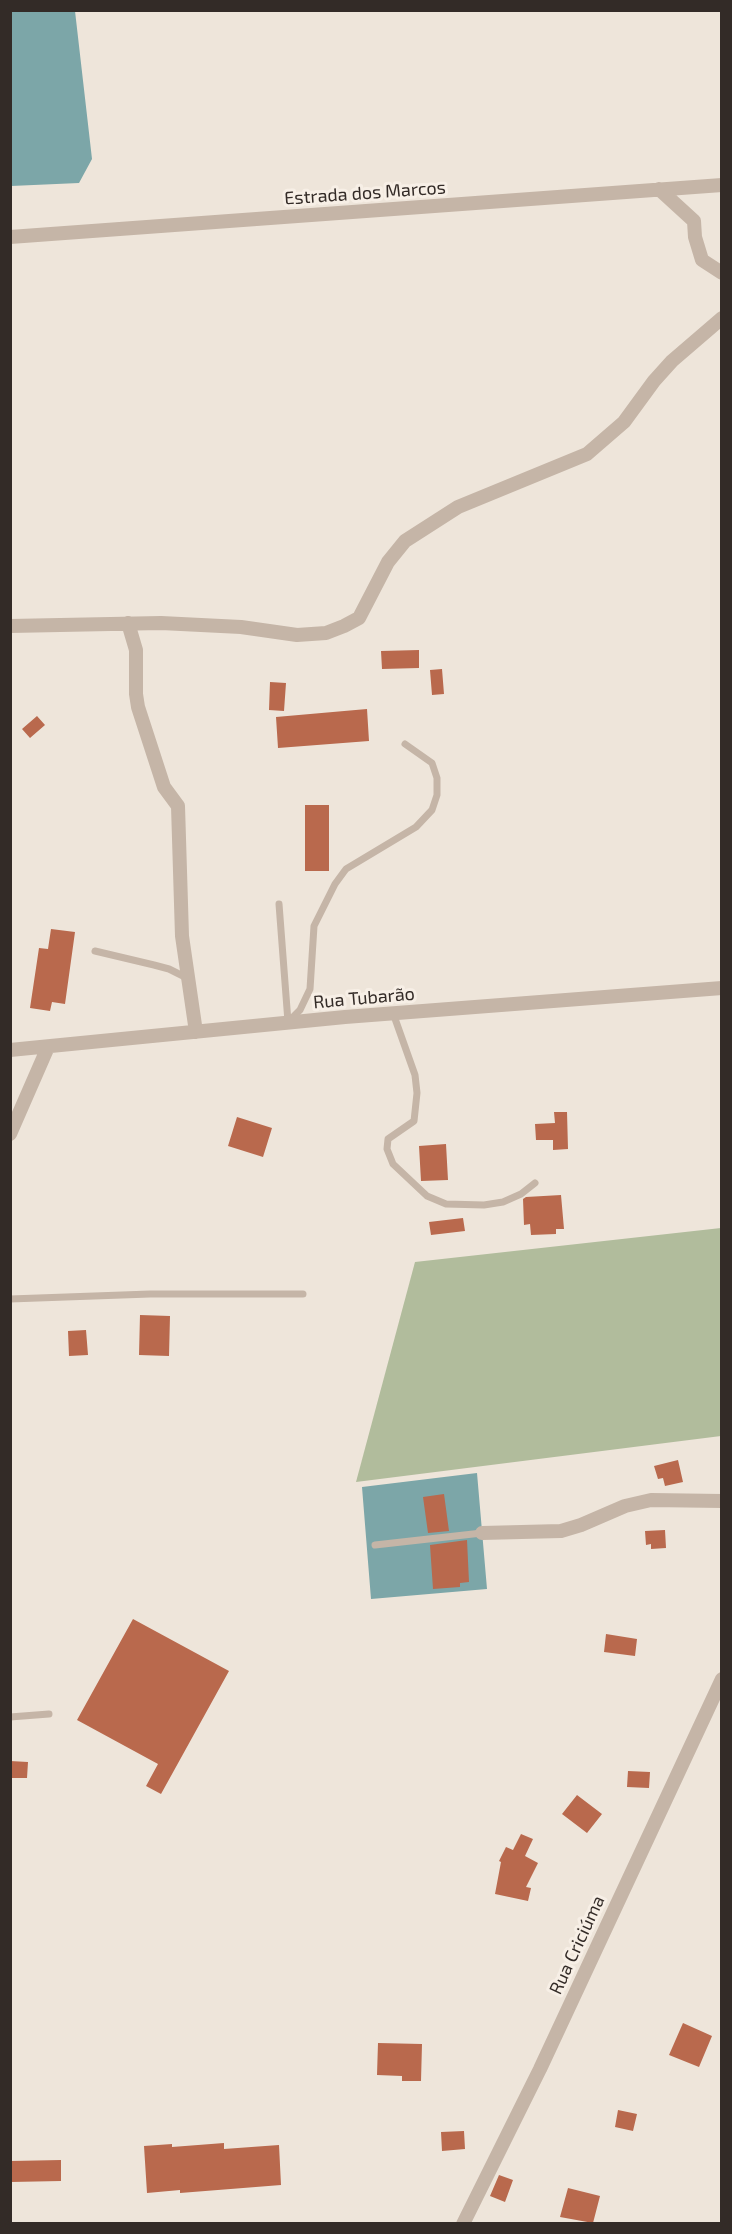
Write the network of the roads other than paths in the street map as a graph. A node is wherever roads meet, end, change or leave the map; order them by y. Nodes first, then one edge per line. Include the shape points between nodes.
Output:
1 (722, 185) edge
2 (659, 189) junction
3 (10, 237) edge
4 (722, 273) edge
5 (722, 318) edge
6 (128, 623) junction
7 (10, 626) edge
8 (405, 744) dead end
9 (279, 903) dead end
10 (95, 951) dead end
11 (187, 978) junction
12 (722, 988) edge
13 (393, 1013) junction
14 (288, 1022) junction
15 (196, 1032) junction
16 (48, 1047) junction
17 (10, 1050) edge
18 (10, 1134) edge
19 (535, 1183) dead end
20 (303, 1293) dead end
21 (10, 1299) edge
22 (722, 1501) edge
23 (482, 1533) joint
24 (375, 1545) dead end
25 (722, 1679) edge
26 (49, 1714) dead end
27 (10, 1717) edge
28 (463, 2223) edge

1 - 2 street, Estrada dos Marcos
2 - 3 street, Estrada dos Marcos
2 - 4 street via 694,221 702,260
5 - 6 street via 672,361 624,422 587,454 458,507 405,541 388,562 359,618 344,626 326,633 297,635 210,625
6 - 7 street
6 - 11 street via 136,650 139,712 164,787 178,806
8 - 14 lane via 432,763 437,795 432,810 416,827 346,869 335,884 314,926 310,989 300,1010
9 - 14 lane
10 - 11 lane via 169,969
11 - 15 street
12 - 13 street, Rua Tubarão
13 - 14 street, Rua Tubarão
13 - 19 lane via 416,1075 417,1093 414,1121 388,1139 393,1164 427,1196 446,1204 503,1202
14 - 15 street, Rua Tubarão
15 - 16 street, Rua Tubarão
16 - 17 street, Rua Tubarão
16 - 18 street
20 - 21 lane via 150,1293
22 - 23 street via 651,1500 561,1531
23 - 24 lane
25 - 28 street, Rua Criciúma via 540,2069
26 - 27 lane

